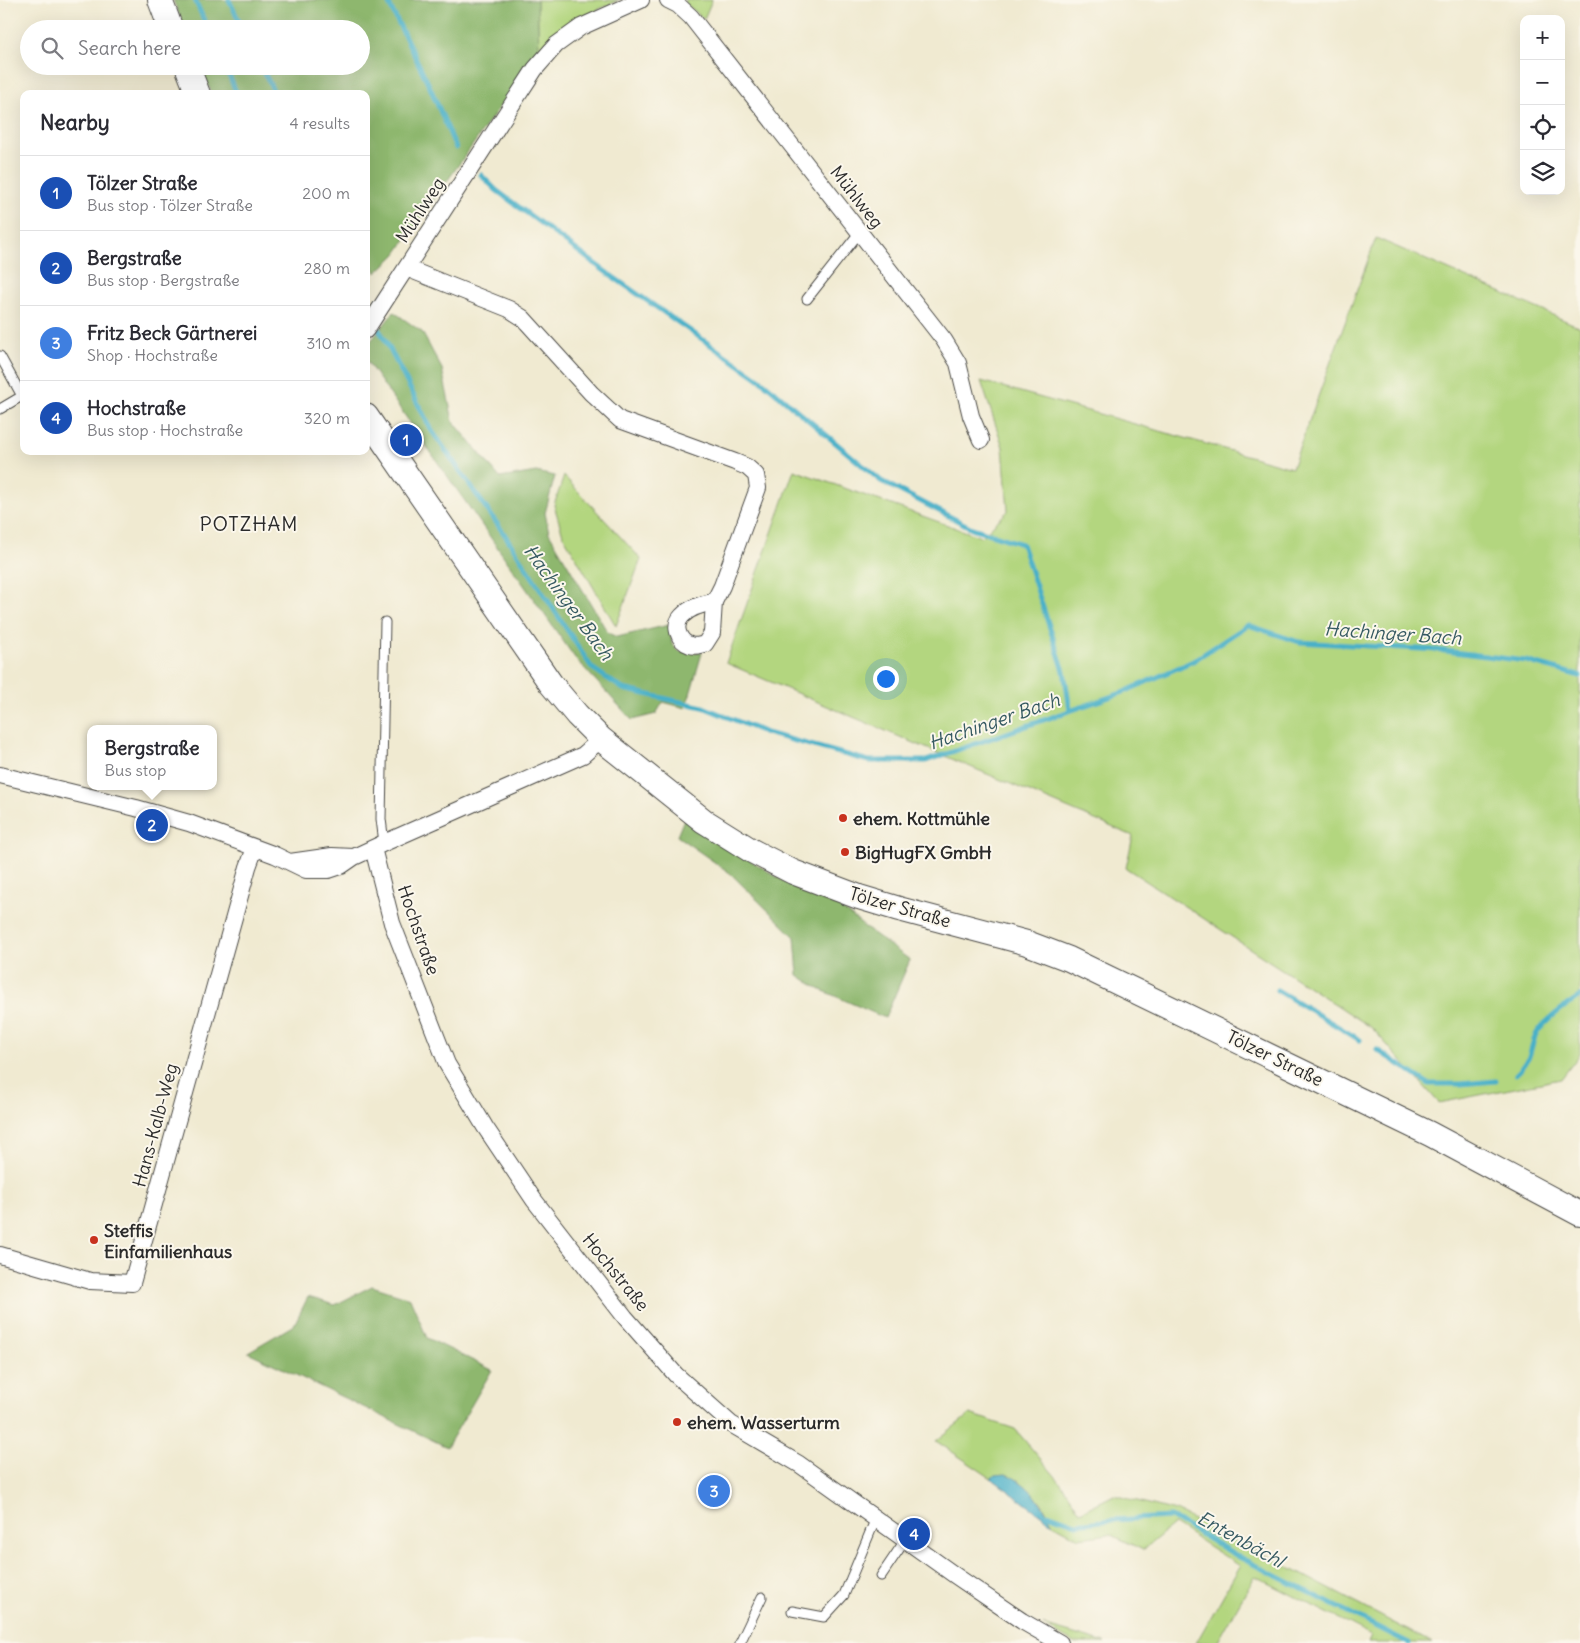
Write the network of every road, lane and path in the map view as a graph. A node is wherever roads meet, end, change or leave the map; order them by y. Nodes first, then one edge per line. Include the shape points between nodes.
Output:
1 (160, 0) edge
2 (641, 0) edge
3 (668, 0) edge
4 (168, 20) edge
5 (191, 75) edge
6 (196, 90) edge
7 (859, 233) junction
8 (406, 268) junction
9 (807, 299) dead end
10 (370, 324) edge
11 (0, 356) edge
12 (20, 392) edge
13 (20, 397) edge
14 (0, 409) edge
15 (370, 422) edge
16 (980, 440) dead end
17 (714, 602) dead end
18 (385, 622) dead end
19 (601, 739) junction
20 (0, 776) edge
21 (378, 845) junction
22 (255, 848) junction
23 (1580, 1214) edge
24 (0, 1255) edge
25 (876, 1518) junction
26 (906, 1539) junction
27 (880, 1576) dead end
28 (762, 1596) dead end
29 (792, 1611) dead end
30 (740, 1643) edge
31 (1060, 1643) edge

1 - 4 main road
2 - 8 street, Mühlweg via 581,27 551,51 524,85
3 - 7 street, Mühlweg via 691,17
5 - 6 main road
7 - 9 lane
7 - 16 street, Mühlweg via 958,362
8 - 10 street, Mühlweg
8 - 17 street via 509,309 523,318 620,420 735,462 756,475 758,488
11 - 12 lane
13 - 14 lane
15 - 19 main road, Tölzer Straße via 552,684 576,715
18 - 21 lane, Hochstraße
19 - 21 street via 583,755
19 - 23 main road, Tölzer Straße via 704,821 793,872 891,907 1027,943 1069,959 1430,1134
20 - 22 street via 136,808 189,823
21 - 22 street via 329,870 306,870
21 - 25 street, Hochstraße via 392,923 447,1064 540,1208 676,1375 731,1424 799,1464
22 - 24 street, Hans-Kalb-Weg via 132,1283 90,1281
25 - 26 street, Hochstraße
25 - 29 lane via 844,1596 824,1617
26 - 27 lane
26 - 31 street, Hochstraße via 1022,1621
28 - 30 lane

